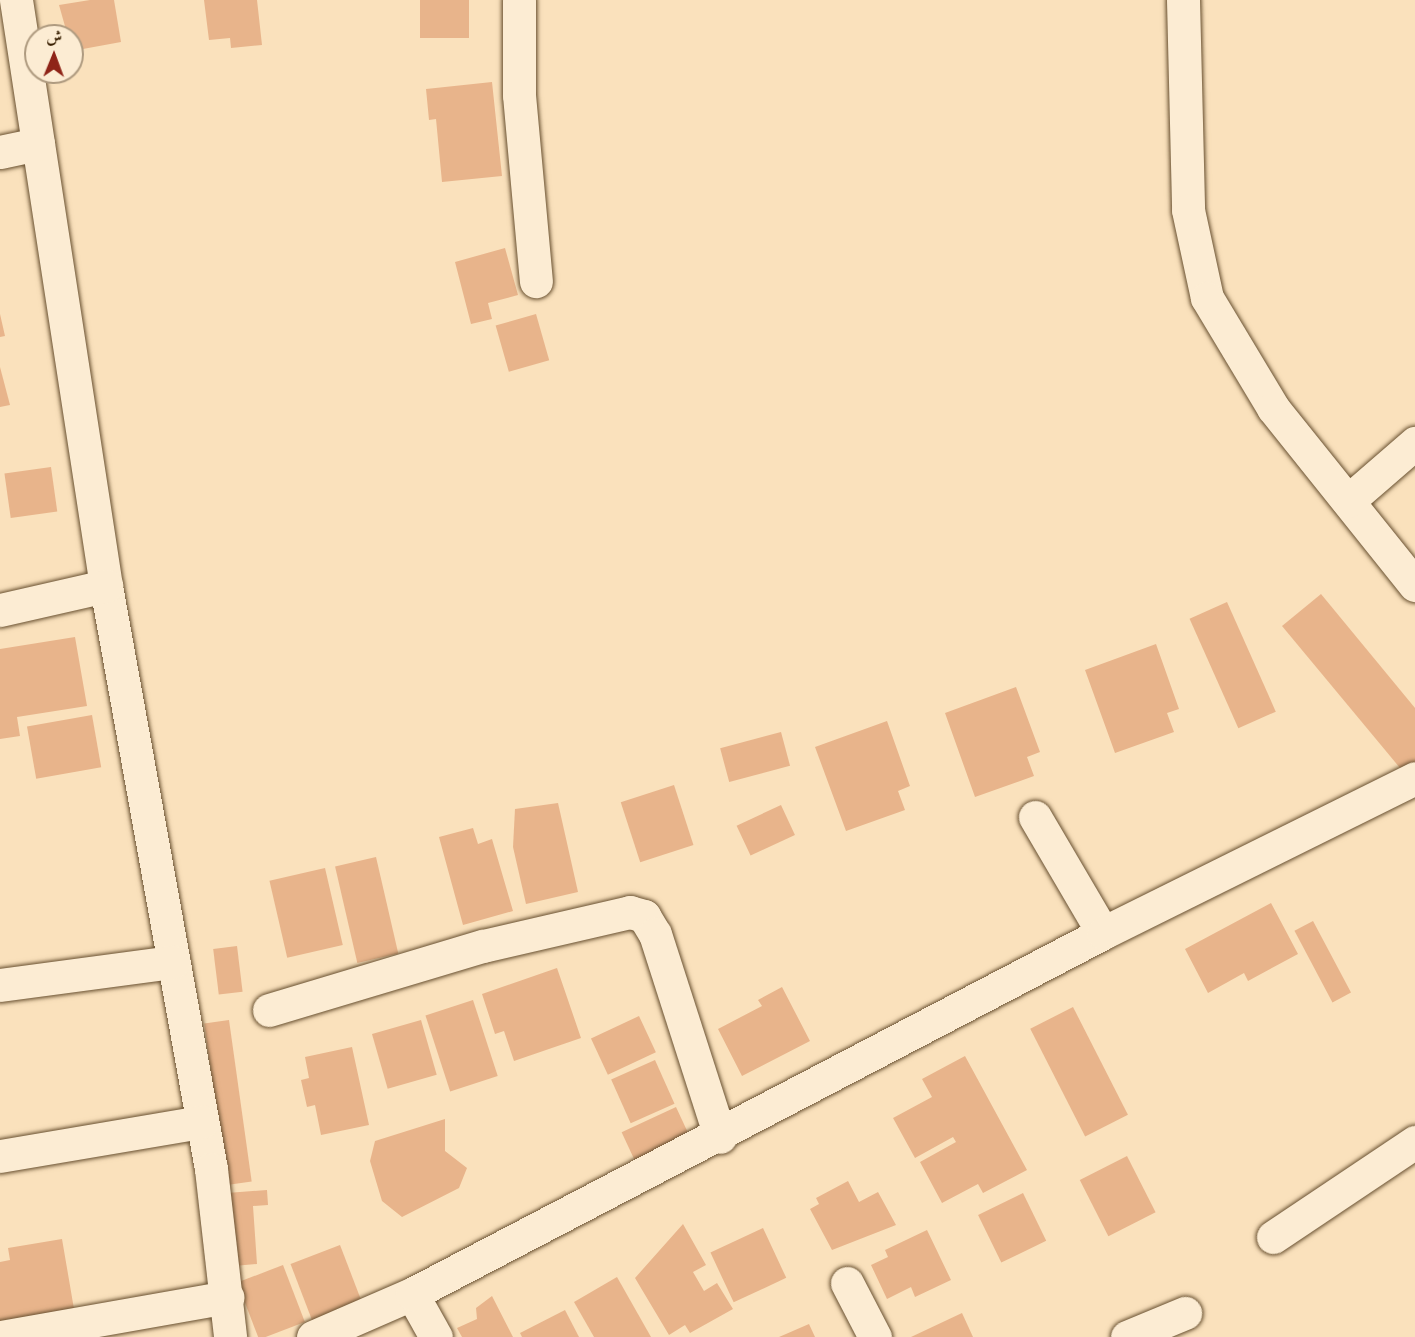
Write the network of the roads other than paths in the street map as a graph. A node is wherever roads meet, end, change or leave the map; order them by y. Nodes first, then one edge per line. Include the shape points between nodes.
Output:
1 (16, 0) edge
2 (519, 0) edge
3 (1183, 0) edge
4 (38, 144) junction
5 (0, 152) edge
6 (536, 281) dead end
7 (1415, 443) edge
8 (1348, 501) junction
9 (1415, 585) edge
10 (106, 586) junction
11 (0, 610) edge
12 (1415, 778) edge
13 (1035, 817) dead end
14 (1103, 933) junction
15 (173, 962) junction
16 (0, 985) edge
17 (269, 1010) dead end
18 (202, 1122) junction
19 (720, 1137) junction
20 (1415, 1142) edge
21 (0, 1156) edge
22 (1273, 1237) dead end
23 (847, 1283) dead end
24 (412, 1294) junction
25 (228, 1297) junction
26 (1185, 1312) dead end
27 (1, 1337) edge
28 (230, 1337) edge
29 (313, 1337) edge
30 (436, 1337) edge
31 (875, 1337) edge
32 (1127, 1337) edge

1 - 4 street
2 - 6 street via 519,95
3 - 8 street via 1188,210 1207,298 1273,408
4 - 5 street
4 - 10 street
7 - 8 street
8 - 9 street
10 - 11 street
10 - 15 street
12 - 14 street
13 - 14 street
14 - 19 street
15 - 16 street
15 - 18 street
17 - 19 street via 483,946 630,912 644,916 655,934
18 - 21 street
18 - 25 street
19 - 24 street
20 - 22 street
23 - 31 street
24 - 29 street
24 - 30 street
25 - 27 street
25 - 28 street
26 - 32 street

